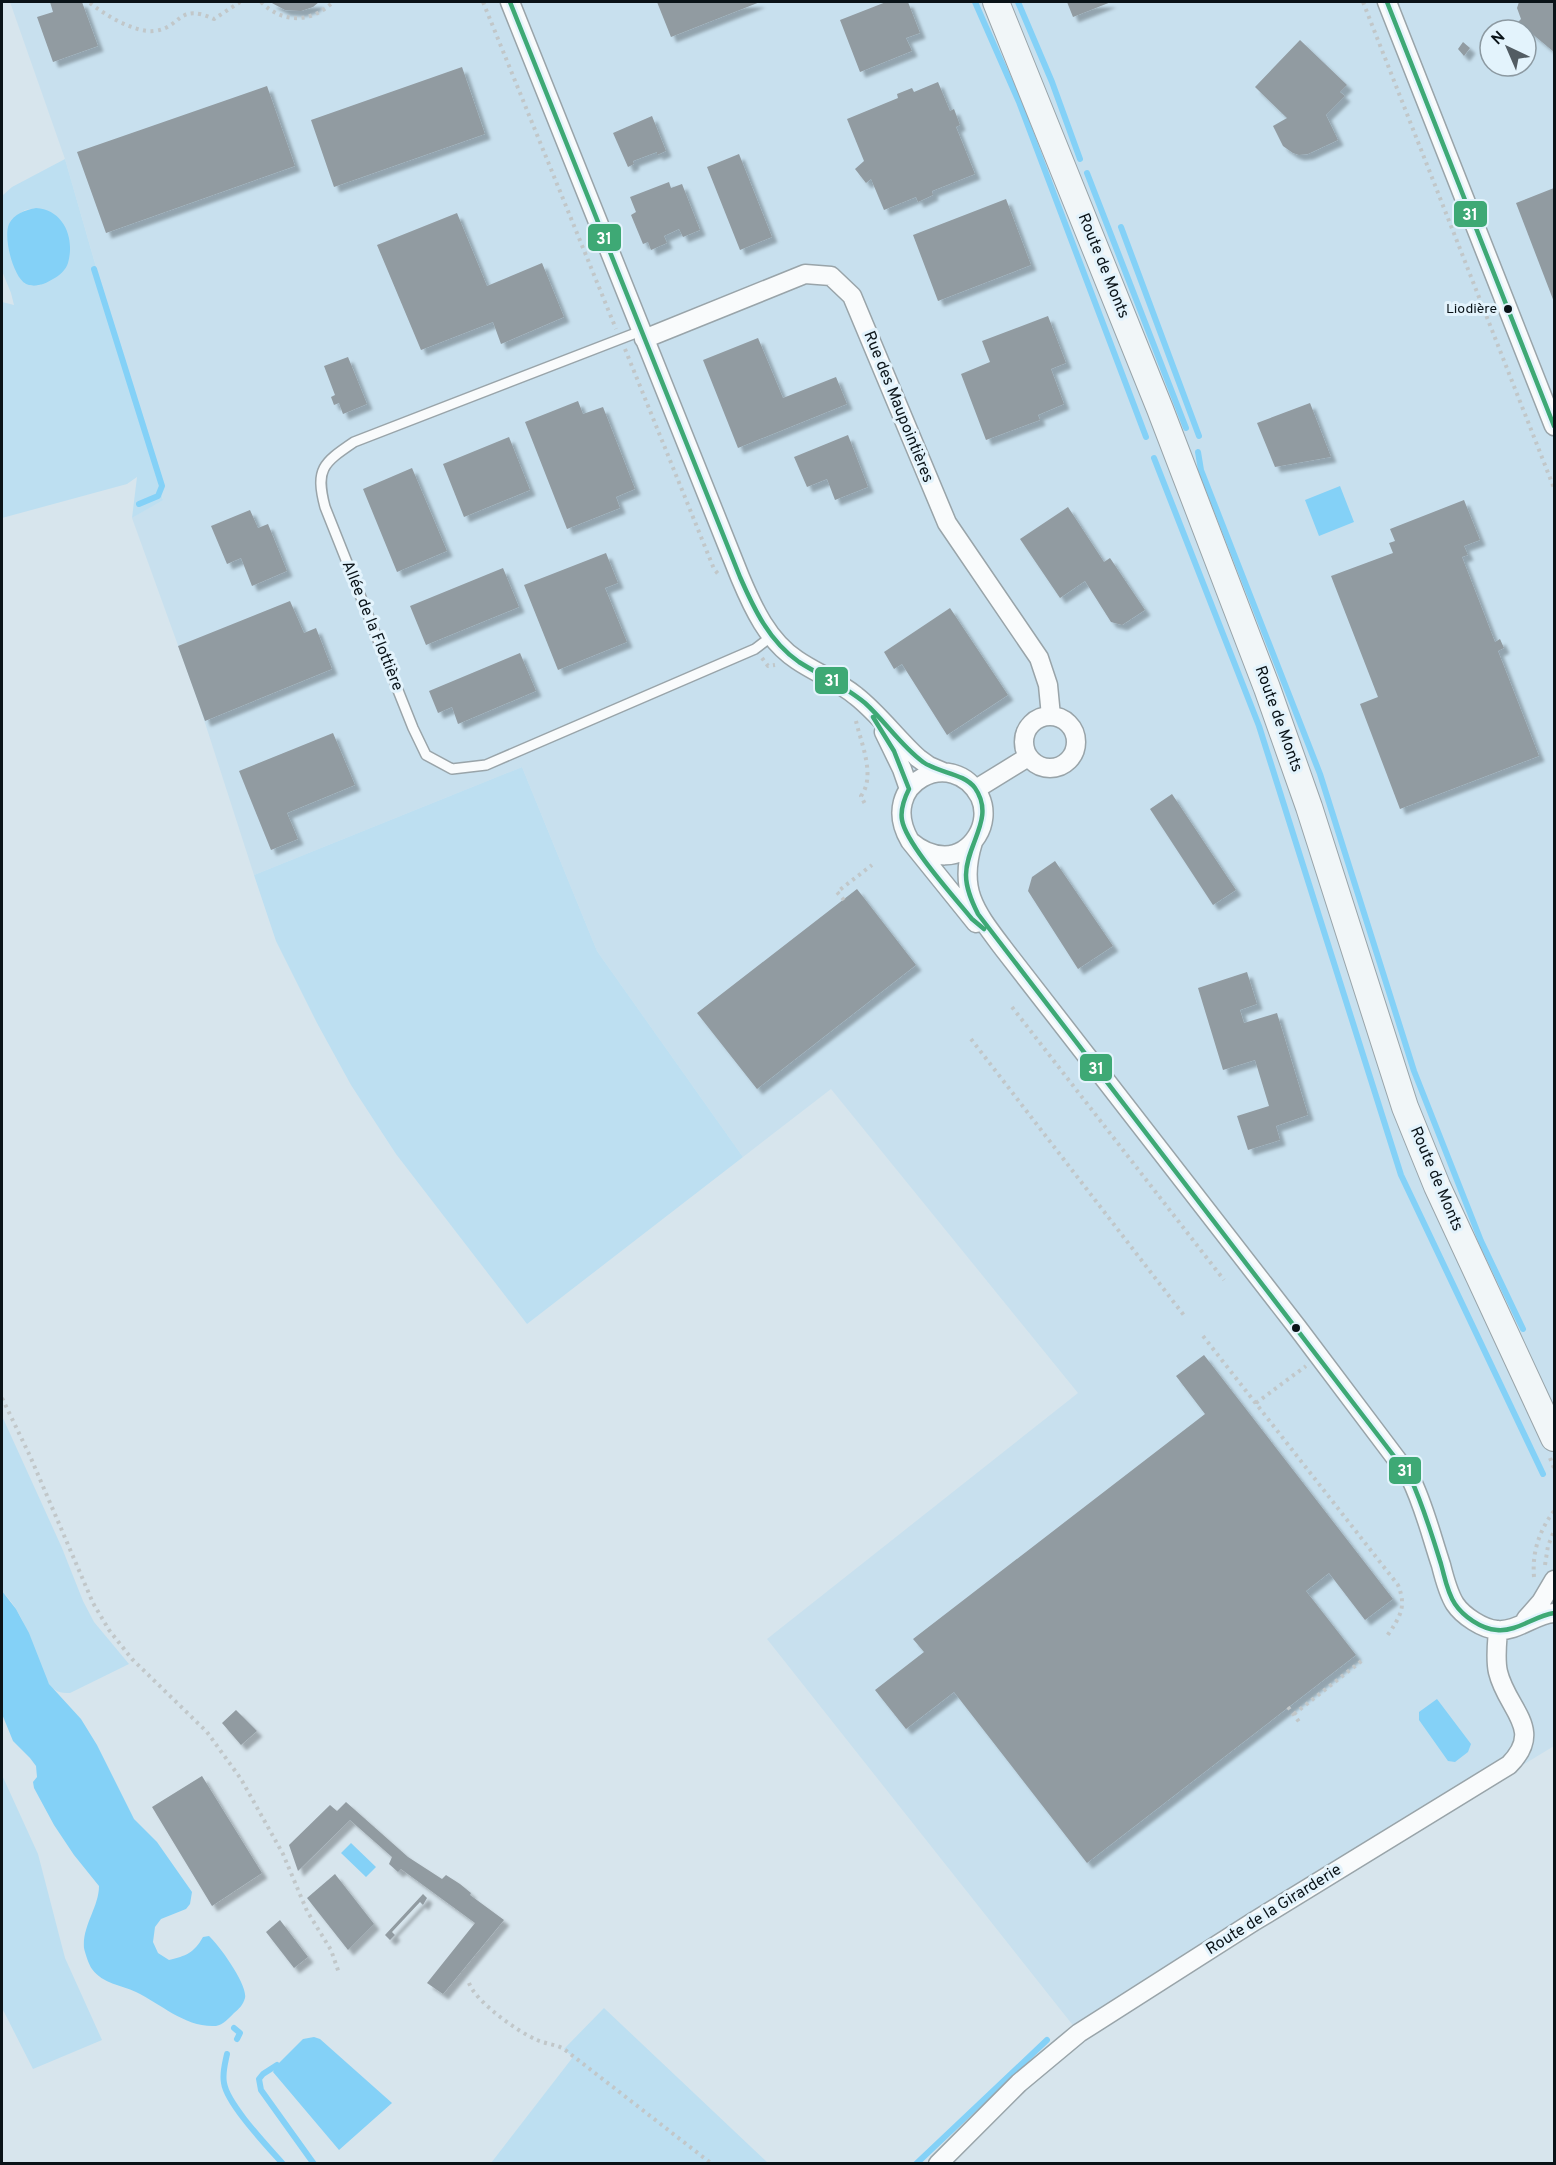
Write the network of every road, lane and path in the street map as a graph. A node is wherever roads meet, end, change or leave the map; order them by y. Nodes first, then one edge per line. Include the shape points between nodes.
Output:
1 (240, 2) edge
2 (261, 2) edge
3 (333, 2) edge
4 (510, 2) edge
5 (996, 2) edge
6 (1363, 2) edge
7 (1387, 2) edge
8 (90, 3) dead end
9 (643, 335) junction
10 (1554, 426) edge
11 (1554, 488) edge
12 (772, 636) junction
13 (858, 697) junction
14 (1051, 716) junction
15 (1028, 757) junction
16 (943, 772) junction
17 (909, 789) junction
18 (976, 789) junction
19 (910, 841) junction
20 (973, 842) junction
21 (872, 865) dead end
22 (843, 900) dead end
23 (995, 937) junction
24 (1012, 1007) dead end
25 (971, 1039) dead end
26 (1224, 1280) dead end
27 (1186, 1318) dead end
28 (1203, 1336) dead end
29 (1319, 1357) junction
30 (2, 1398) edge
31 (1257, 1403) junction
32 (1554, 1438) edge
33 (1554, 1511) edge
34 (1554, 1580) edge
35 (1535, 1582) dead end
36 (1554, 1613) edge
37 (1520, 1624) junction
38 (1498, 1630) junction
39 (1387, 1636) dead end
40 (1364, 1659) dead end
41 (1288, 1707) dead end
42 (1294, 1714) junction
43 (1300, 1723) dead end
44 (339, 1973) dead end
45 (469, 1983) dead end
46 (712, 2163) edge
47 (938, 2163) edge

1 - 8 path via 214,19 193,12 153,32 106,16
2 - 3 path via 292,20 311,17
4 - 9 street
5 - 32 main road, Route de Monts via 1267,688 1405,1107 1437,1186
6 - 11 path
7 - 10 street
9 - 12 street via 740,578
9 - 12 lane, Allée de la Flottière via 354,442 327,460 319,485 325,507 413,728 426,755 452,769 486,765 755,649
9 - 14 street, Rue des Maupointières via 805,274 831,276 852,296 947,523 1039,658 1048,685
12 - 13 street via 794,659
13 - 16 street via 918,758
13 - 17 street via 882,728
14 - 15 street via 1035,720 1025,734
14 - 15 street via 1072,729 1076,747 1072,755 1064,764 1051,768
15 - 18 street
16 - 17 street via 919,779
16 - 18 street via 967,780
17 - 19 street via 900,815
18 - 20 street via 984,816
19 - 20 street via 921,850 948,856
19 - 23 street via 972,919
20 - 23 street via 967,865 968,887 977,910
21 - 22 path via 837,892
23 - 29 street
24 - 26 path
25 - 27 path
28 - 31 path
29 - 31 path
29 - 38 street via 1410,1477 1455,1604 1475,1621
30 - 44 path via 93,1603 132,1659 207,1732 241,1779 283,1854
31 - 39 path via 1398,1586 1403,1605
33 - 35 path via 1535,1547
34 - 37 street via 1541,1602
36 - 37 street
37 - 38 street
38 - 47 street, Route de la Girarderie via 1498,1672 1525,1737 1523,1747 1509,1765 1079,2033 1019,2083
40 - 42 path
41 - 42 path
42 - 43 path
45 - 46 path via 476,1996 500,2016 538,2040 564,2049

